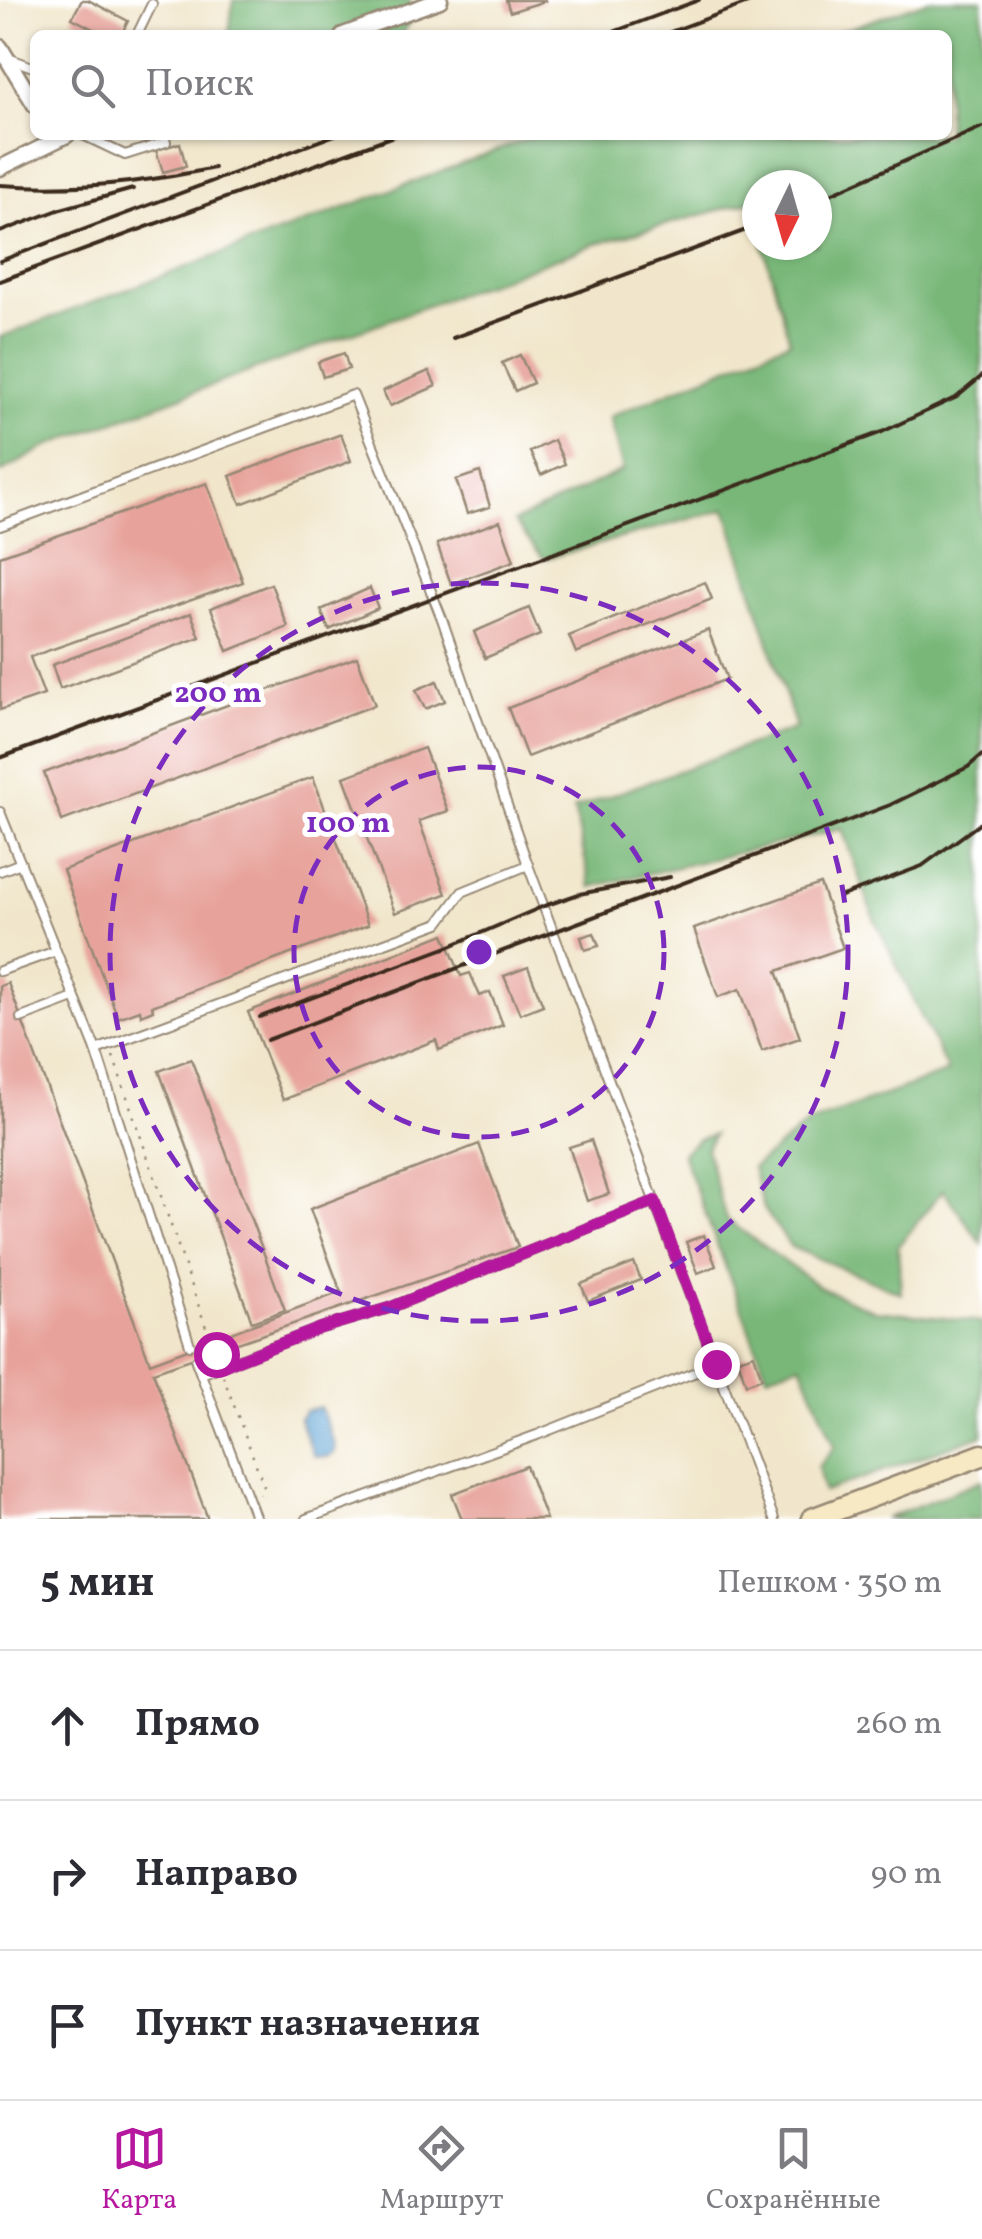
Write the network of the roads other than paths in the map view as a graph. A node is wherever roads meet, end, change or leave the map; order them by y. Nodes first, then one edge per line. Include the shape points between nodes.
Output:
1 (440, 0) edge
2 (152, 4) dead end
3 (139, 30) edge
4 (358, 30) edge
5 (3, 52) edge
6 (30, 66) edge
7 (30, 97) edge
8 (52, 140) edge
9 (94, 140) edge
10 (165, 140) edge
11 (0, 168) edge
12 (0, 526) edge
13 (0, 812) edge
14 (21, 864) junction
15 (528, 864) junction
16 (0, 872) edge
17 (56, 951) junction
18 (0, 971) edge
19 (74, 998) junction
20 (21, 1018) dead end
21 (96, 1050) junction
22 (655, 1201) junction
23 (190, 1345) dead end
24 (196, 1361) dead end
25 (716, 1364) junction
26 (201, 1374) junction
27 (982, 1456) edge
28 (254, 1516) edge
29 (306, 1519) edge
30 (774, 1519) edge
31 (812, 1519) edge

1 - 4 street
2 - 3 lane
5 - 6 lane
5 - 7 street
8 - 11 street
9 - 10 lane via 125,155
12 - 15 lane via 353,395 442,619
13 - 14 lane
14 - 16 lane
14 - 17 lane
15 - 21 lane via 462,892 439,923
15 - 22 lane
17 - 18 lane
17 - 19 lane
19 - 20 lane
19 - 21 lane
21 - 23 lane
22 - 25 lane
22 - 26 lane via 389,1308
24 - 26 lane
25 - 29 lane
25 - 30 lane
26 - 28 lane
27 - 31 street

